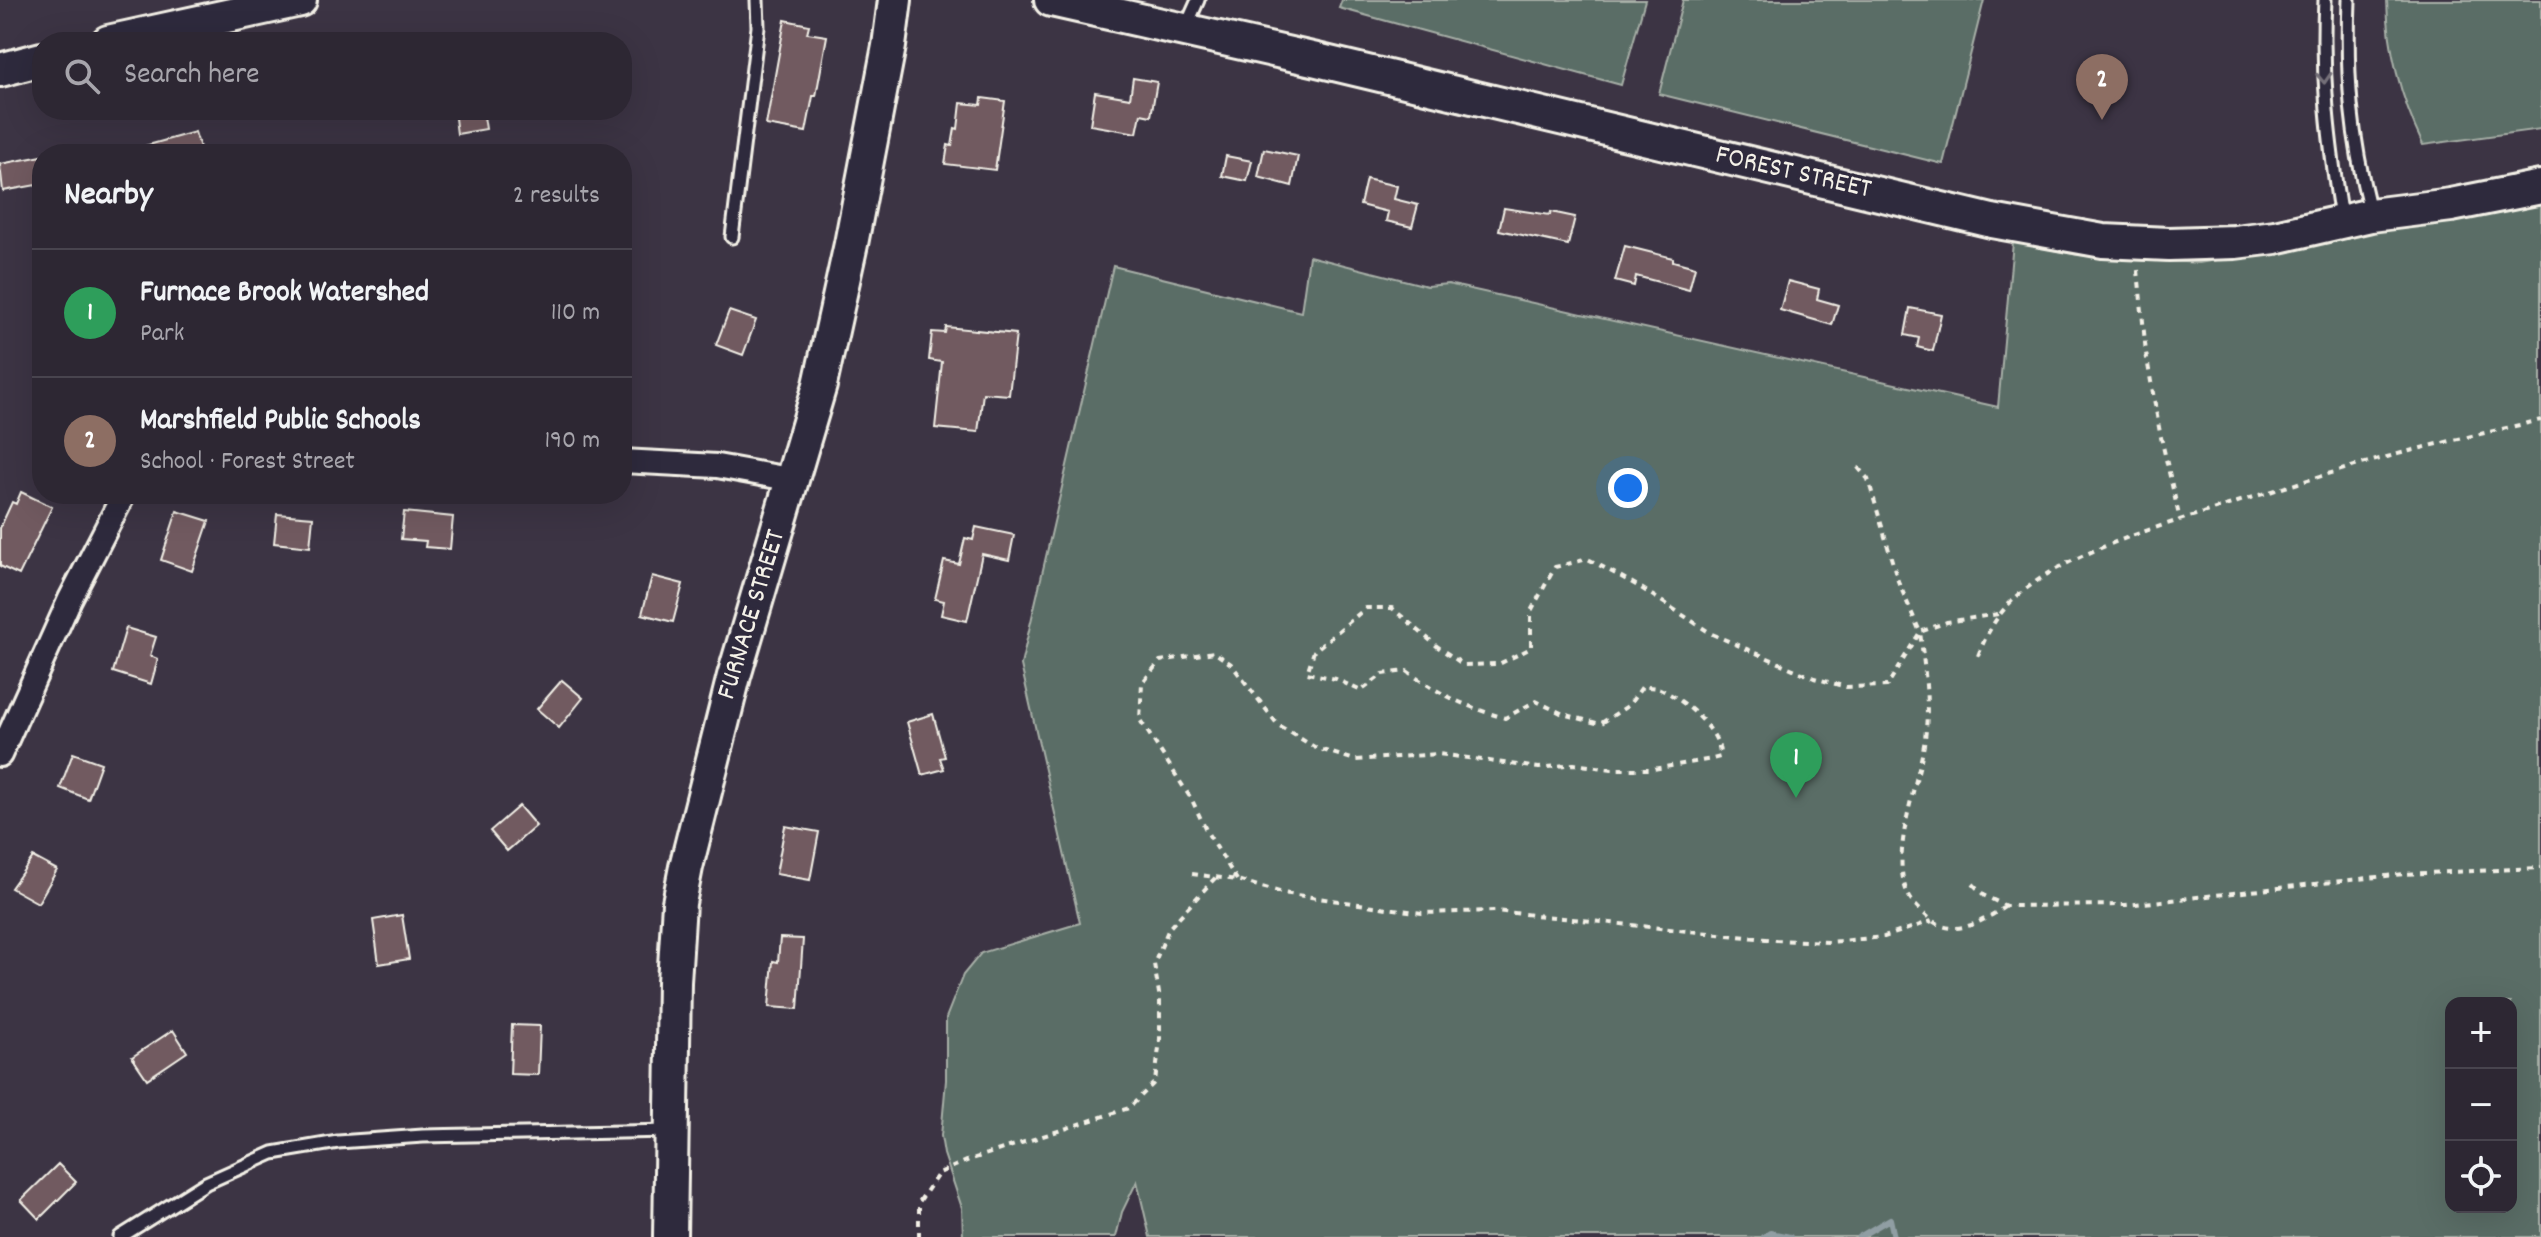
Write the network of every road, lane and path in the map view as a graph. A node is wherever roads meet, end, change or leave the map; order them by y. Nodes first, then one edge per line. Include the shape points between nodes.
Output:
1 (300, 0) edge
2 (757, 0) edge
3 (895, 0) edge
4 (1051, 0) edge
5 (1198, 0) edge
6 (2325, 0) edge
7 (2349, 0) edge
8 (1184, 30) junction
9 (154, 32) edge
10 (32, 62) edge
11 (0, 70) edge
12 (2541, 187) edge
13 (2356, 218) junction
14 (732, 237) dead end
15 (2136, 243) junction
16 (2541, 420) edge
17 (632, 462) edge
18 (1855, 464) dead end
19 (794, 480) junction
20 (119, 504) edge
21 (2180, 520) junction
22 (1998, 614) junction
23 (1920, 632) junction
24 (1978, 656) dead end
25 (0, 755) edge
26 (2541, 868) edge
27 (1192, 874) dead end
28 (1216, 877) junction
29 (1237, 880) junction
30 (1973, 884) dead end
31 (2006, 906) junction
32 (1932, 921) junction
33 (670, 1131) junction
34 (120, 1237) edge
35 (670, 1237) edge
36 (919, 1237) edge

1 - 9 street
2 - 14 lane
3 - 19 street, FURNACE STREET via 842,291
4 - 8 street, FOREST STREET
5 - 8 lane
6 -> 13 lane via 2326,121
7 - 13 lane
8 - 15 street, FOREST STREET via 1992,221
10 - 11 street
12 - 13 street, FOREST STREET
13 - 15 street, FOREST STREET via 2235,242
15 - 21 path via 2146,353
16 - 21 path via 2388,456
17 - 19 street via 717,466
18 - 23 path via 1868,479 1898,581
19 - 33 street, FURNACE STREET via 730,689 686,867 676,942
20 - 25 street
21 - 22 path via 2067,563
22 - 23 path
22 - 24 path
23 - 29 path via 1887,686 1846,687 1712,634 1588,559 1555,567 1531,611 1531,648 1499,664 1464,665 1392,608 1366,608 1314,651 1307,673 1361,691 1383,674 1407,671 1468,708 1505,718 1536,701 1600,724 1629,705 1642,687 1658,688 1716,734 1721,753 1653,769 1574,764 1539,768 1439,754 1355,760 1316,748 1278,725 1231,664 1214,652 1160,661 1142,683 1140,720
23 - 32 path via 1926,730 1901,865 1907,894
26 - 31 path via 2404,874 2126,905
27 - 28 path
28 - 29 path
28 - 36 path via 1169,928 1154,964 1160,999 1155,1082 1129,1108 939,1173 919,1202
29 - 32 path via 1283,893 1422,913 1495,911 1776,940 1884,937
30 - 31 path
31 - 32 path via 1979,923 1950,929
33 - 34 lane via 423,1136 273,1153 206,1183
33 - 35 street, FURNACE STREET

